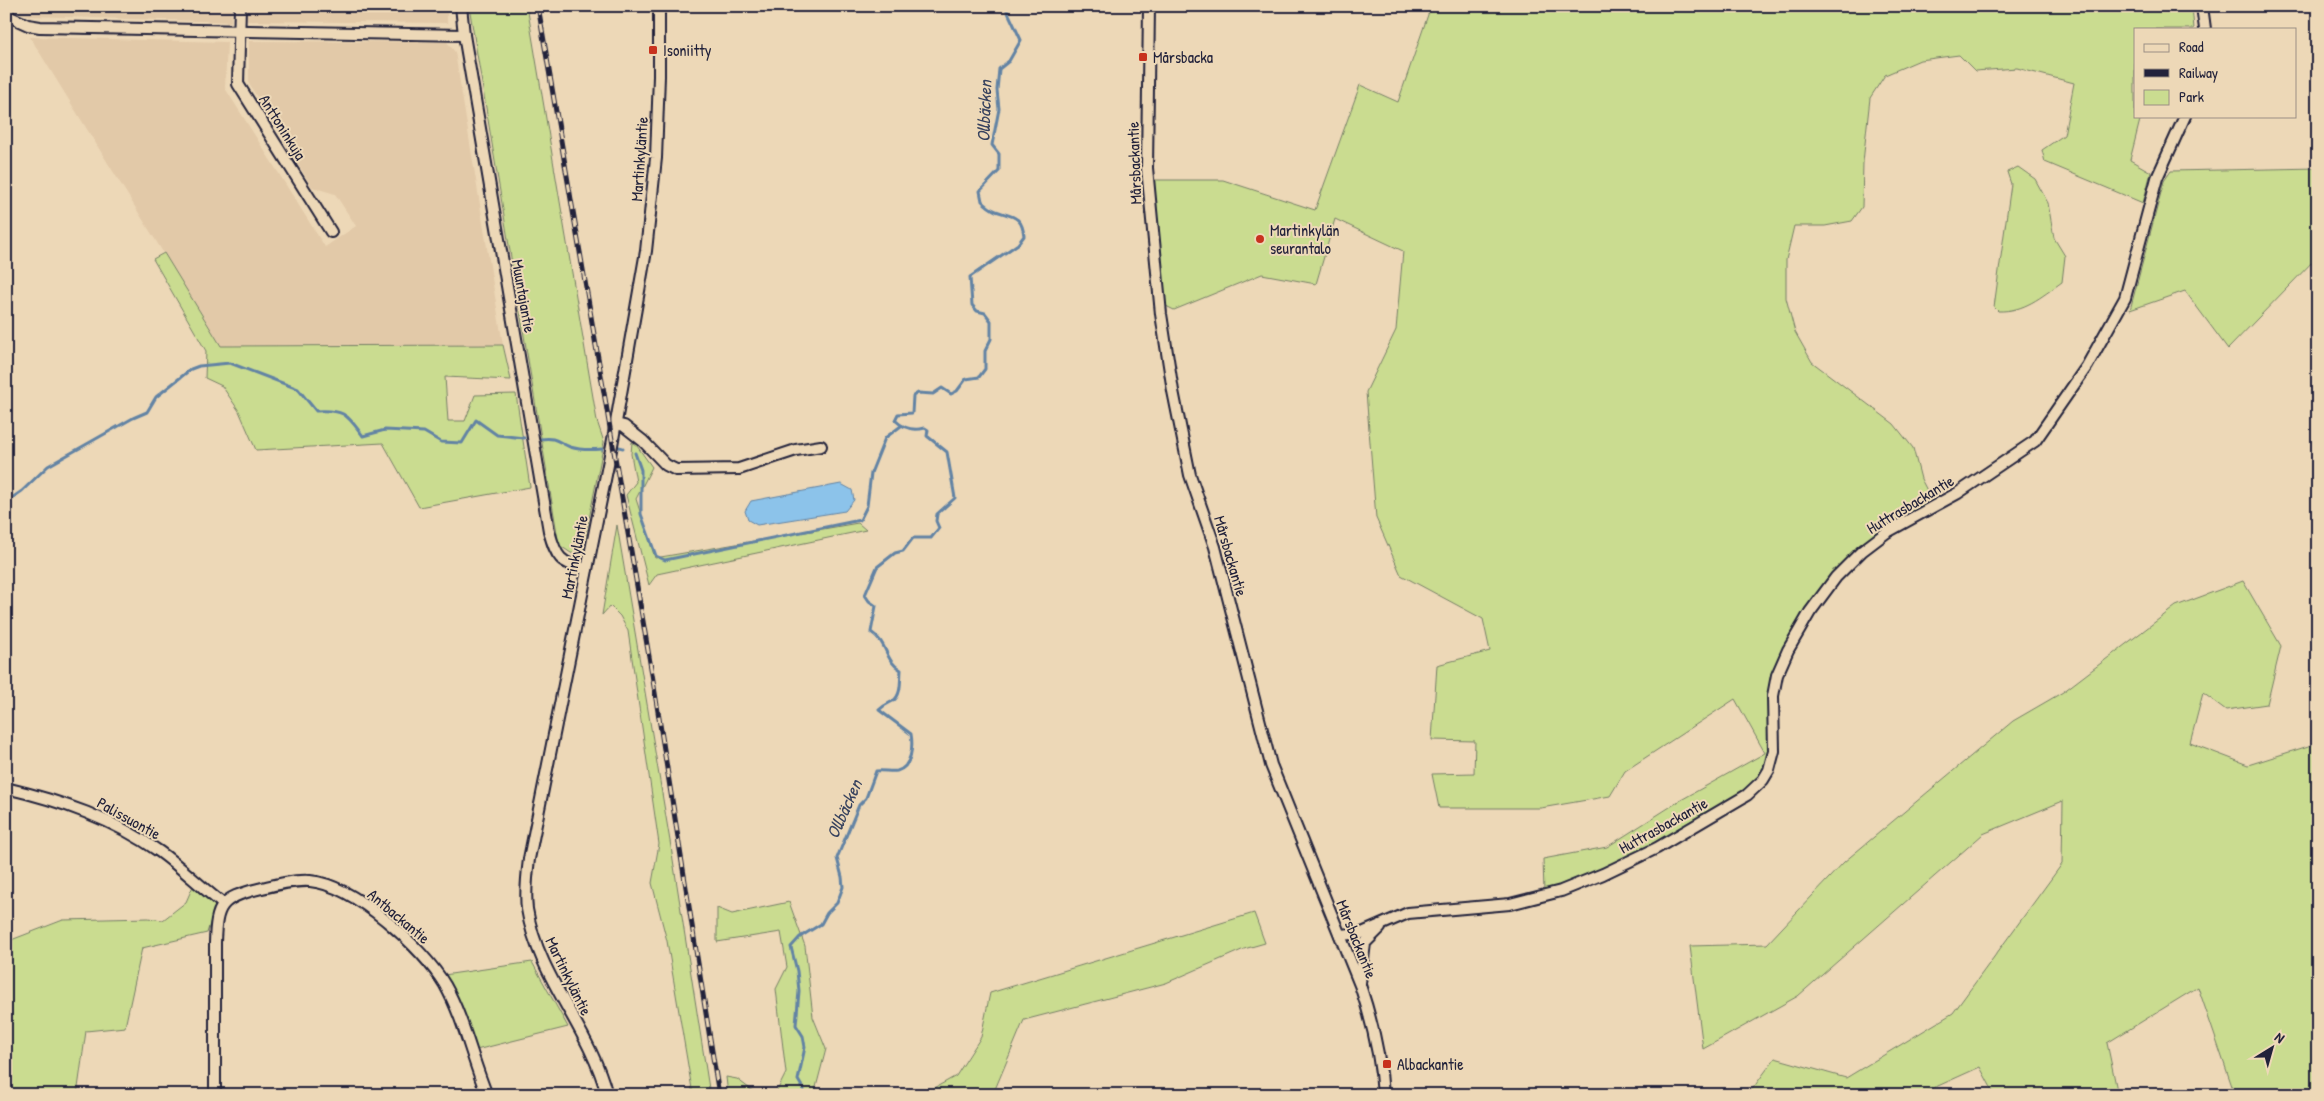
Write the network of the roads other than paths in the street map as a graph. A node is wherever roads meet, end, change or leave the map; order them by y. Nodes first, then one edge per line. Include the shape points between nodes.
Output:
1 (240, 6) edge
2 (461, 6) edge
3 (659, 6) edge
4 (1149, 6) edge
5 (2202, 6) edge
6 (6, 15) edge
7 (2206, 28) edge
8 (239, 31) junction
9 (464, 35) junction
10 (2184, 118) edge
11 (331, 232) dead end
12 (616, 424) junction
13 (820, 446) dead end
14 (587, 569) junction
15 (6, 788) edge
16 (222, 903) junction
17 (1382, 925) junction
18 (1340, 936) junction
19 (1360, 985) junction
20 (215, 1095) edge
21 (487, 1095) edge
22 (607, 1095) edge
23 (1383, 1095) edge

1 - 8 street, Anttoninkuja
2 - 9 street, Muuntajantie
3 - 12 street, Martinkyläntie via 656,158 646,251
4 - 18 street, Mårsbackantie via 1147,168 1161,314 1174,401 1190,475 1215,547 1271,765
5 - 7 street
6 - 8 street via 40,27
8 - 9 street
8 - 11 street, Anttoninkuja via 238,84
9 - 14 street, Muuntajantie via 549,531 558,557 573,567
10 - 17 street, Huttrasbackantie via 2157,178 2125,298 2087,366 2034,441 1958,493 1887,532 1836,577 1810,612 1777,674 1773,696 1774,751 1770,770 1763,780 1747,794 1657,848 1561,891 1510,904 1408,913
12 - 13 street via 624,426 666,466 676,470 739,469 796,450
12 - 14 street, Martinkyläntie
14 - 22 street, Martinkyläntie via 529,859 527,907 540,958 592,1054
15 - 16 street, Palissuontie via 88,812 131,833
16 - 20 street via 215,922
16 - 21 street, Antbackantie via 255,890 310,881 335,888 382,918 426,959 445,986
17 - 18 street, Huttrasbackantie via 1362,933
17 - 19 street, Huttrasbackantie via 1365,943
18 - 19 street, Mårsbackantie
19 - 23 street, Mårsbackantie via 1378,1055

